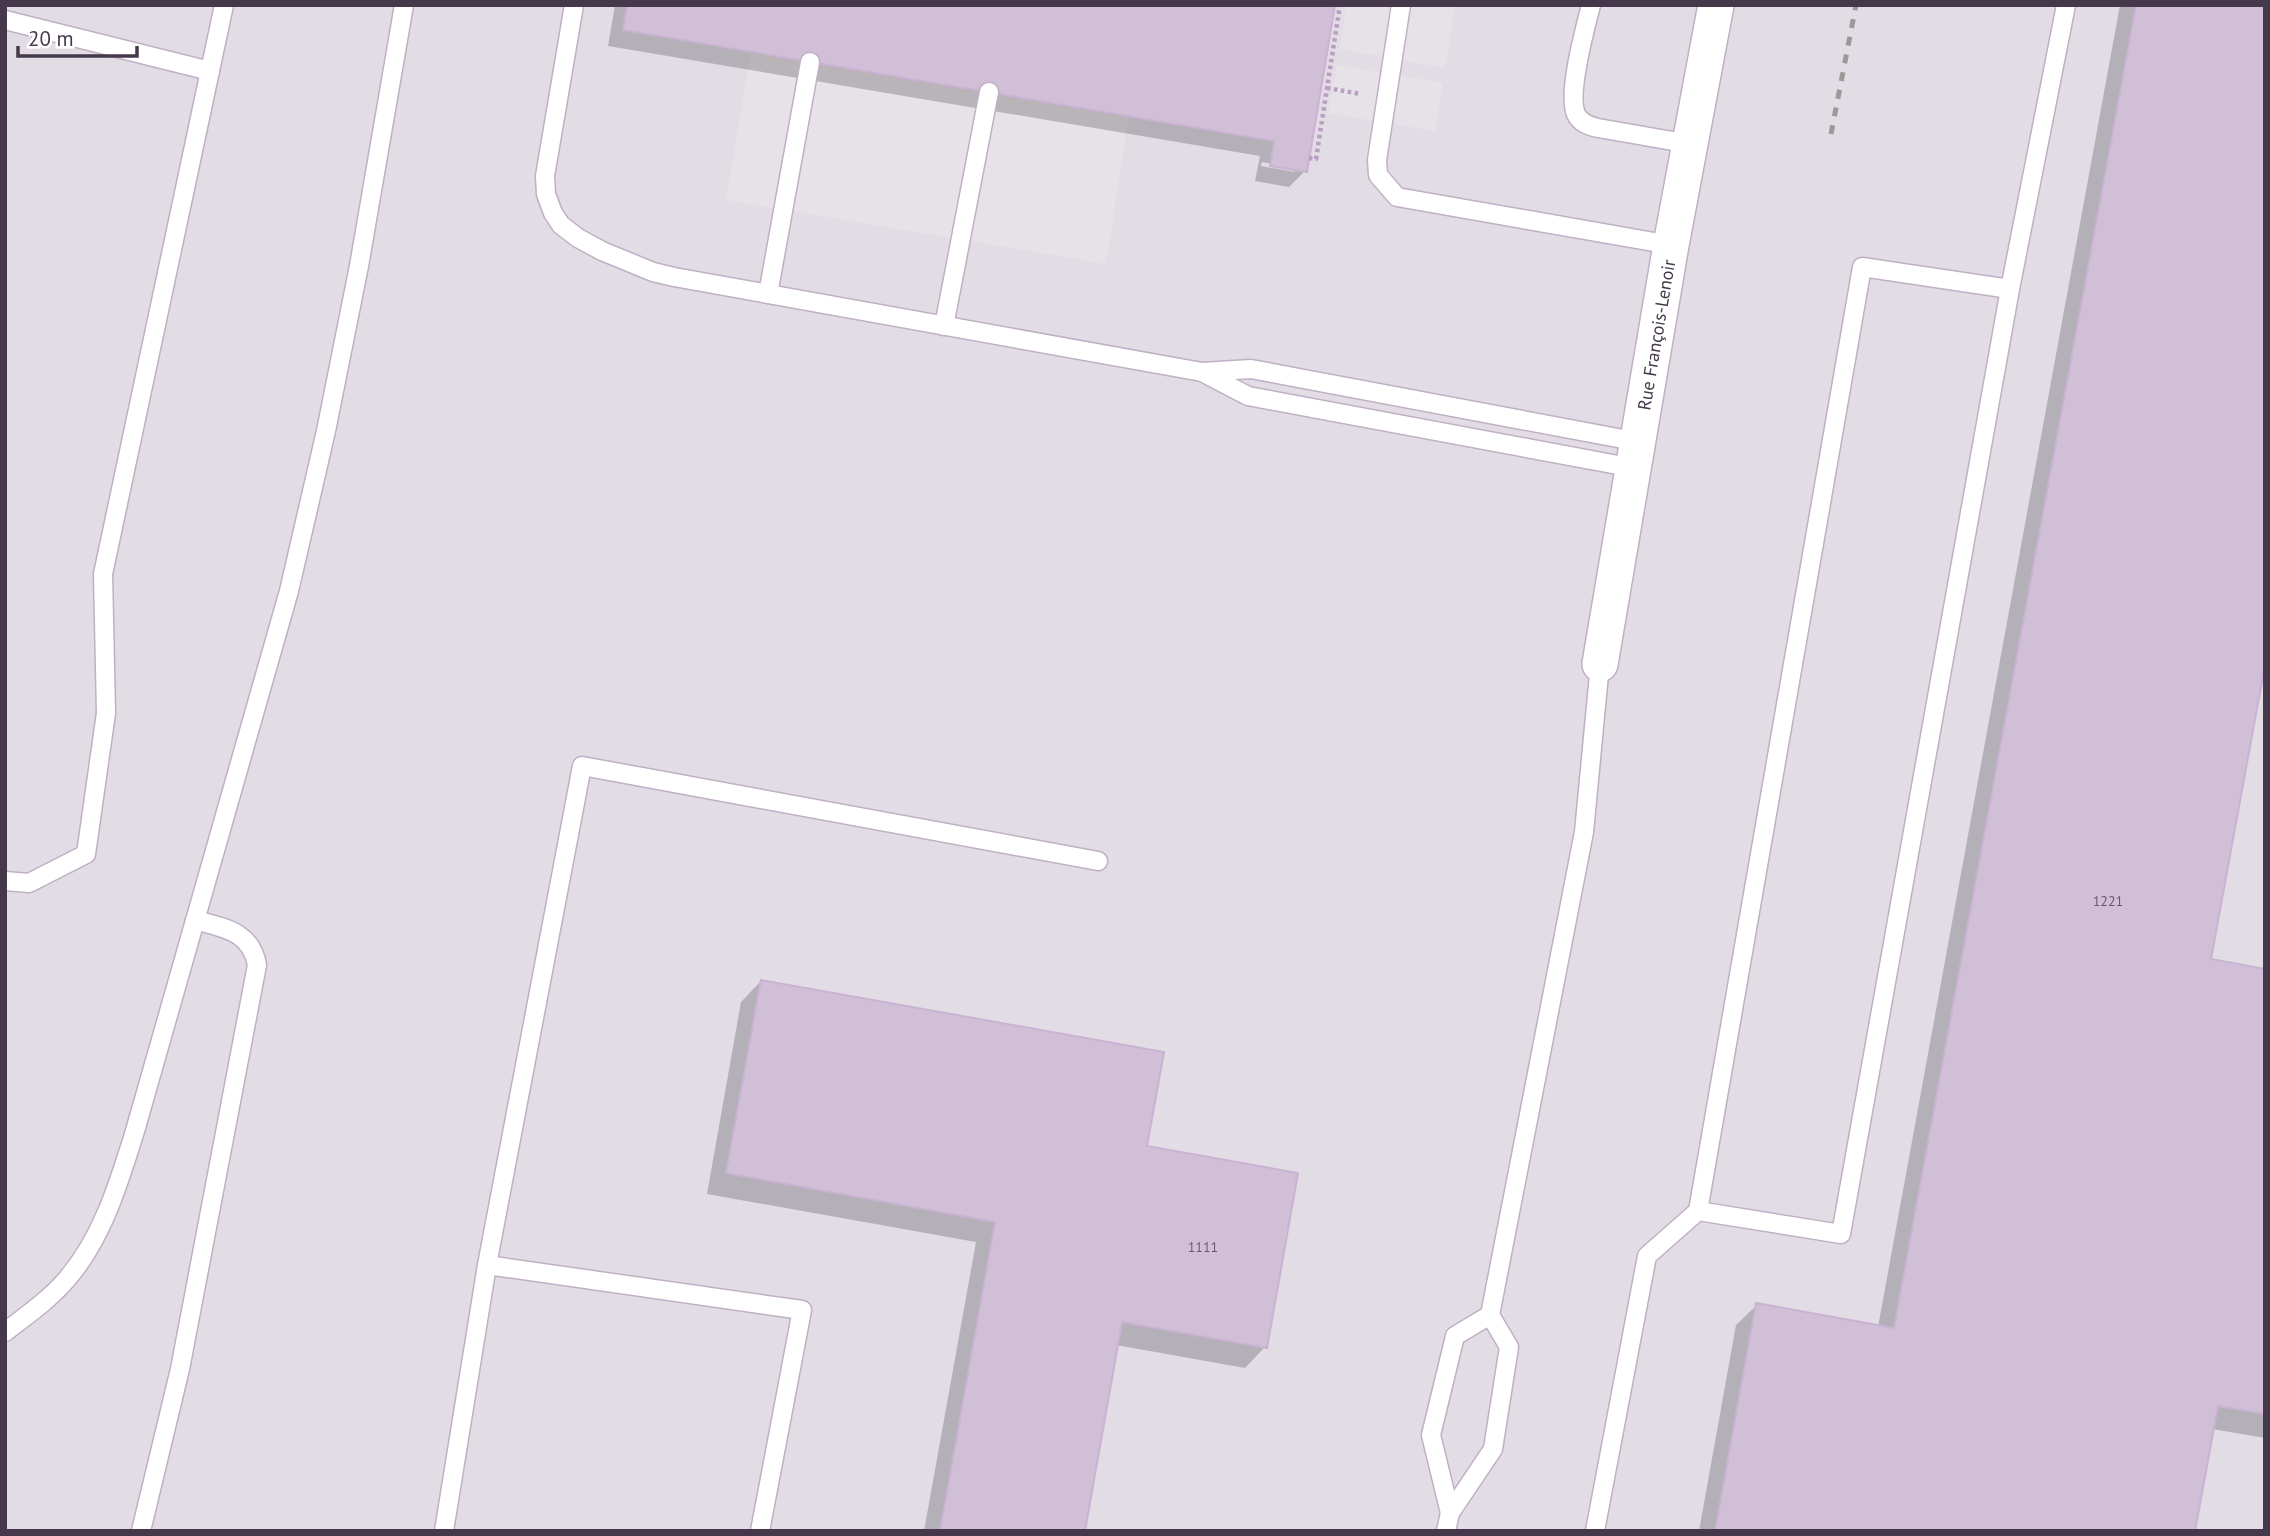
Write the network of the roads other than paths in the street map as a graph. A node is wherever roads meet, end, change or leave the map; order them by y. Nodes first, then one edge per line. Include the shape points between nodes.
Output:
1 (225, 5) edge
2 (404, 5) edge
3 (574, 5) edge
4 (1401, 5) edge
5 (1591, 5) edge
6 (1716, 5) edge
7 (2066, 5) edge
8 (5, 20) edge
9 (810, 62) dead end
10 (210, 71) junction
11 (989, 92) dead end
12 (1690, 144) junction
13 (1671, 245) junction
14 (2010, 289) junction
15 (768, 293) junction
16 (944, 326) junction
17 (1202, 372) junction
18 (1636, 455) junction
19 (1600, 664) joint
20 (1098, 861) dead end
21 (5, 881) edge
22 (195, 920) junction
23 (1698, 1211) junction
24 (487, 1265) junction
25 (1490, 1315) junction
26 (5, 1332) edge
27 (1450, 1513) junction
28 (141, 1531) edge
29 (444, 1531) edge
30 (760, 1531) edge
31 (1446, 1531) edge
32 (1595, 1531) edge

1 - 10 lane
2 - 22 lane via 359,266 289,592
3 - 15 lane via 545,176 546,194 561,225 602,251 653,272
4 - 13 lane via 1377,160 1378,175 1397,197
5 - 12 lane via 1574,89 1577,116 1598,128
6 - 12 street, Rue François-Lenoir
7 - 14 lane
8 - 10 lane
9 - 15 lane
10 - 21 lane via 103,574 106,713 86,854 29,883
11 - 16 lane
12 - 13 street, Rue François-Lenoir
13 - 18 street, Rue François-Lenoir
14 - 23 lane via 1841,1234
14 - 23 lane via 1861,267
15 - 16 lane
16 - 17 lane
17 - 18 lane via 1251,369
17 - 18 lane via 1248,396
18 - 19 street, Rue François-Lenoir
19 - 25 lane via 1584,832
20 - 24 lane via 582,766
22 - 26 lane via 108,1210 67,1279
22 - 28 lane via 228,929 248,941 257,965 180,1368
23 - 32 lane via 1647,1256
24 - 29 lane
24 - 30 lane via 802,1310
25 - 27 lane via 1509,1347 1493,1448
25 - 27 lane via 1455,1336 1431,1436
27 - 31 lane

